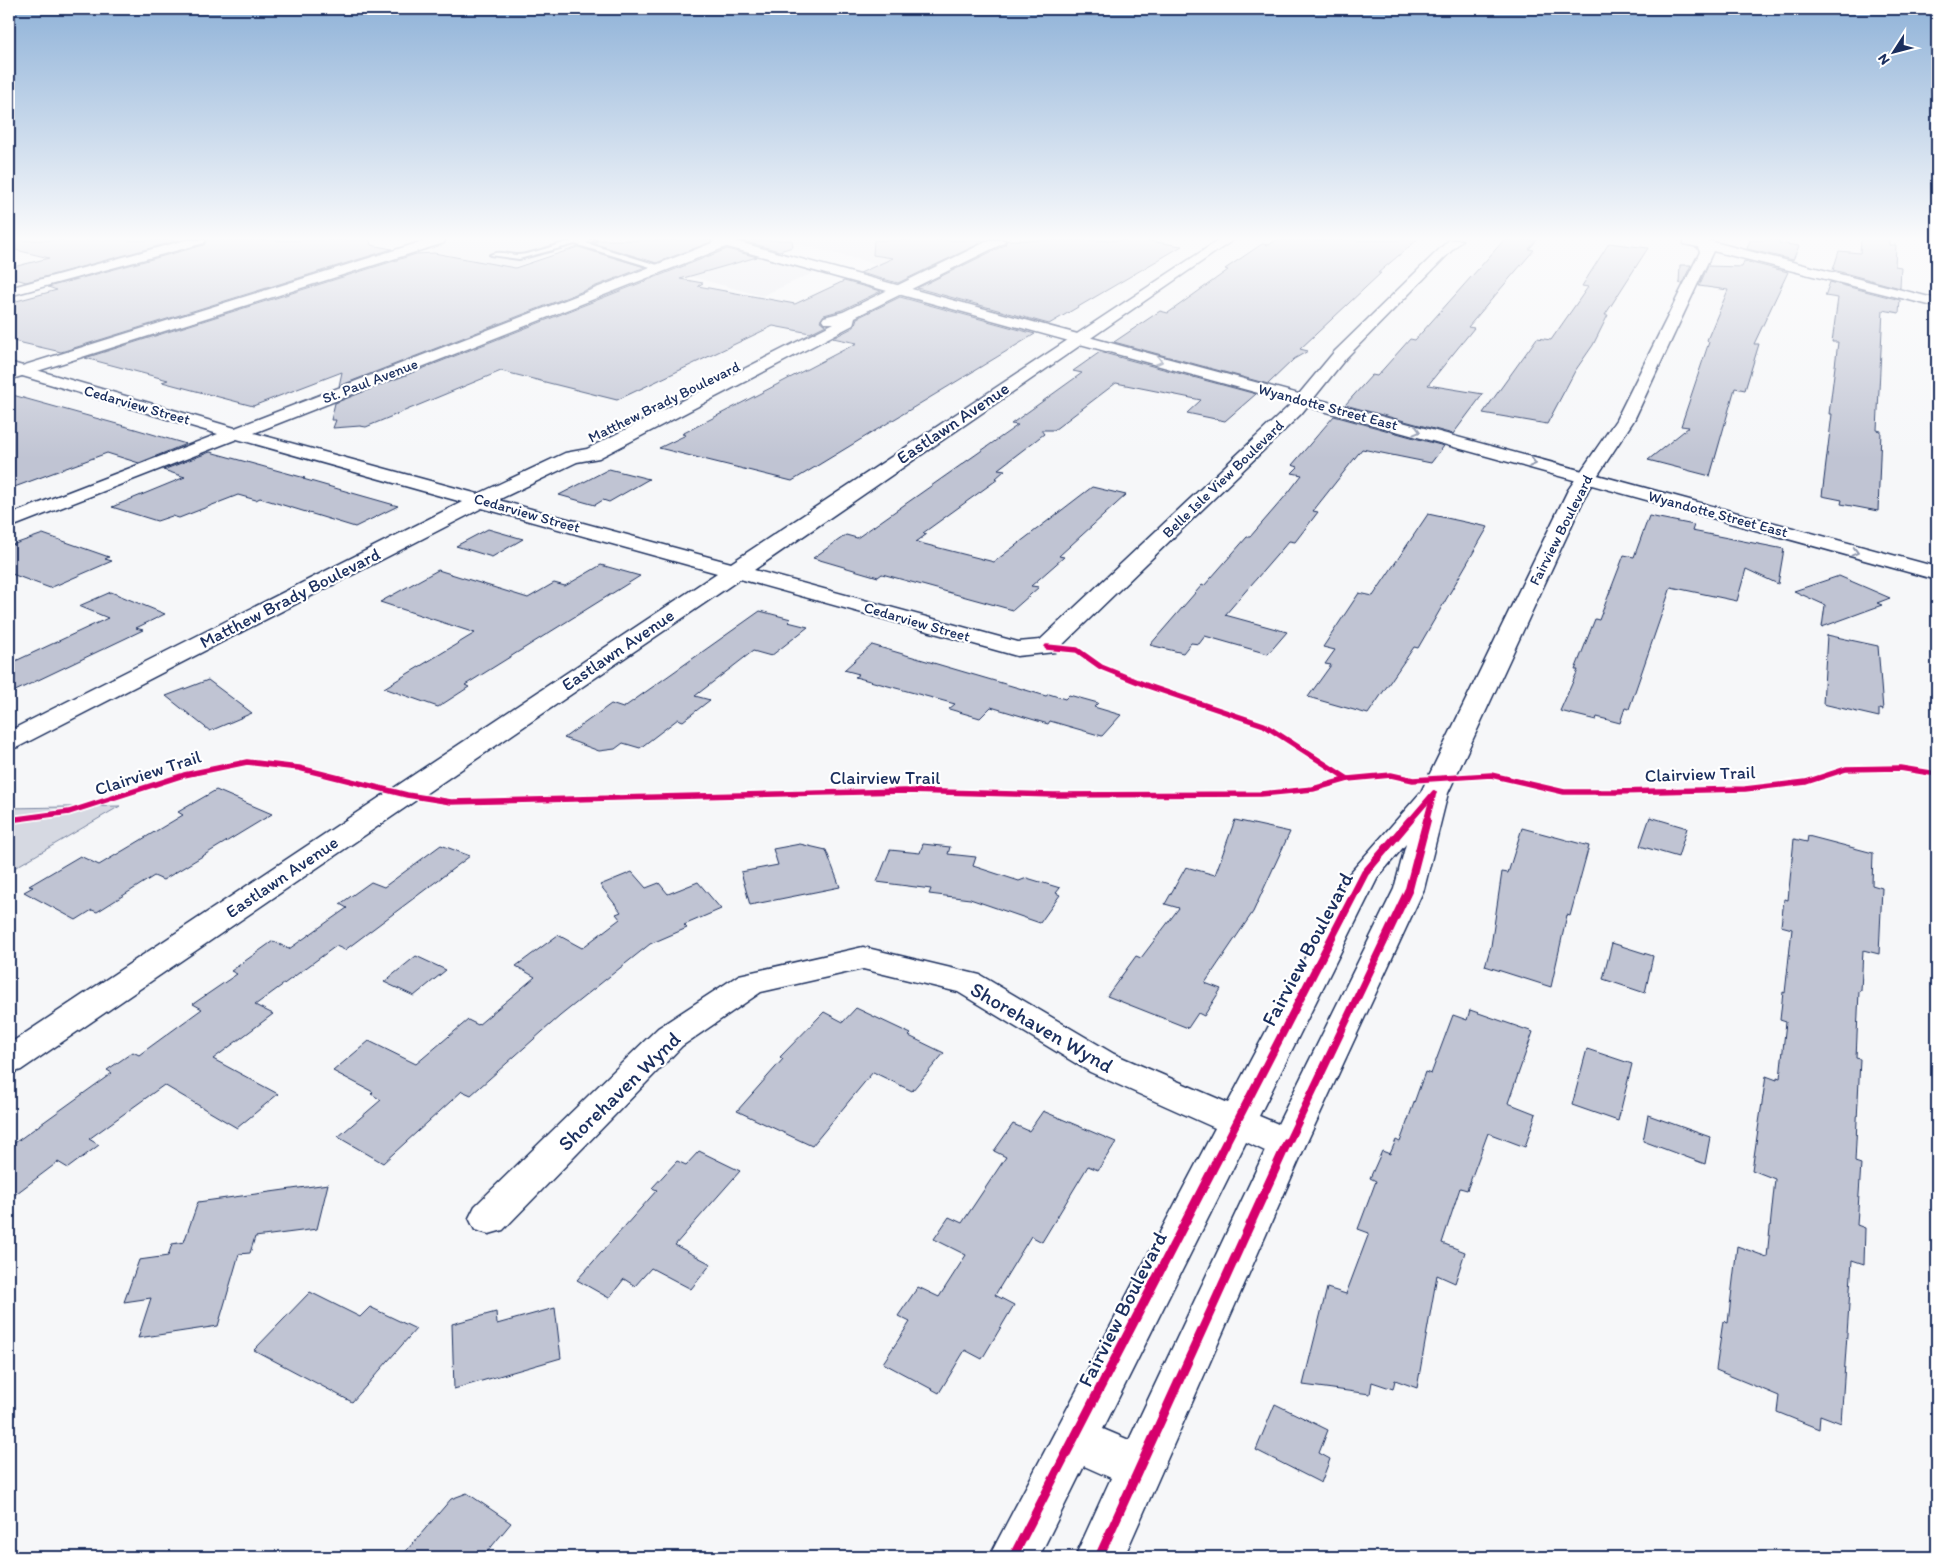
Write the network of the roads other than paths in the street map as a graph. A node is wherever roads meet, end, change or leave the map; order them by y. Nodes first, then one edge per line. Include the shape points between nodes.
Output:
1 (201, 313) edge
2 (542, 313) edge
3 (854, 313) edge
4 (997, 313) edge
5 (1017, 313) edge
6 (1117, 313) edge
7 (1382, 313) edge
8 (1677, 313) edge
9 (1085, 334) junction
10 (13, 371) edge
11 (1307, 394) junction
12 (236, 433) junction
13 (1591, 471) junction
14 (482, 500) junction
15 (9, 522) edge
16 (1937, 555) edge
17 (735, 571) junction
18 (1937, 574) edge
19 (1047, 647) joint
20 (9, 741) edge
21 (1434, 793) junction
22 (9, 1061) edge
23 (1236, 1122) junction
24 (1287, 1144) junction
25 (489, 1218) dead end
26 (1074, 1439) junction
27 (1141, 1468) junction
28 (1013, 1557) edge
29 (1100, 1557) edge

1 - 10 street
2 - 12 street, St. Paul Avenue
3 - 14 street, Matthew Brady Boulevard via 848,316 848,322 592,454 572,457
4 - 9 street, Wyandotte Street East
5 - 9 street, Wyandotte Street East
6 - 9 street, Eastlawn Avenue
7 - 11 street, Belle Isle View Boulevard
8 - 13 street, Fairview Boulevard via 1625,420
9 - 11 street, Wyandotte Street East
9 - 17 street, Eastlawn Avenue
10 - 12 street, Cedarview Street
11 - 13 street, Wyandotte Street East
11 - 19 street, Belle Isle View Boulevard
12 - 14 street, Cedarview Street
12 - 15 street, St. Paul Avenue
13 - 16 street, Wyandotte Street East
13 -> 18 street, Wyandotte Street East
13 - 21 street, Fairview Boulevard via 1578,490
14 - 17 street, Cedarview Street
14 - 20 street, Matthew Brady Boulevard
17 - 19 street, Cedarview Street via 1017,649
17 - 22 street, Eastlawn Avenue
21 - 23 street, Fairview Boulevard via 1365,873
21 - 24 street, Fairview Boulevard via 1409,888
23 - 24 street, Shorehaven Wynd
23 - 25 street, Shorehaven Wynd via 1102,1063 968,983 863,958 751,983 670,1037
23 - 26 street, Fairview Boulevard
24 - 27 street, Fairview Boulevard
26 - 27 street
26 - 28 street, Fairview Boulevard
27 - 29 street, Fairview Boulevard

